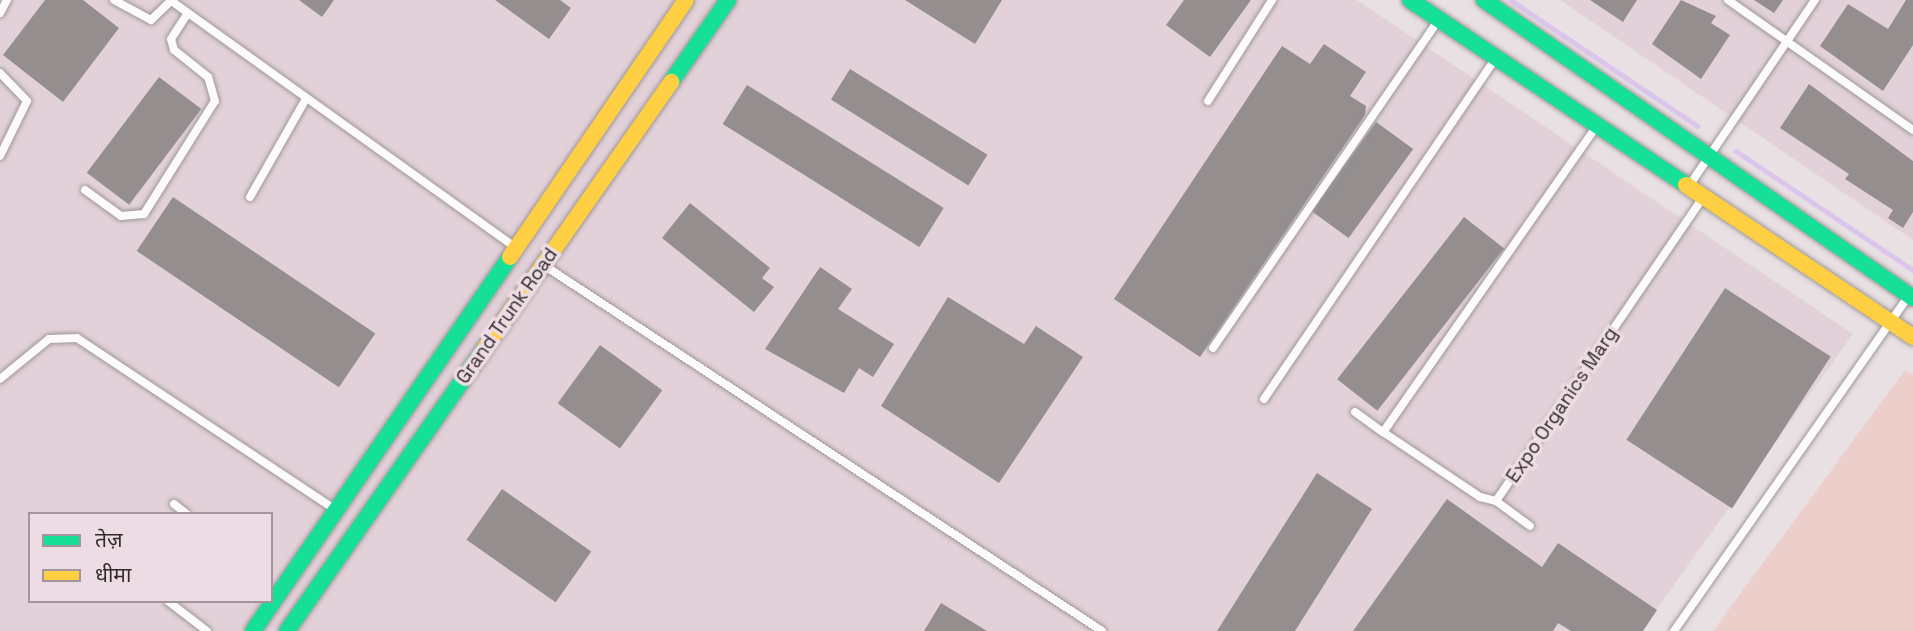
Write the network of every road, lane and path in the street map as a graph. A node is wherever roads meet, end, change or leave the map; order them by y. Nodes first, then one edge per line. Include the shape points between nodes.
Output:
1 (7, 0) edge
2 (114, 0) edge
3 (686, 0) edge
4 (728, 0) edge
5 (1272, 0) edge
6 (1410, 0) edge
7 (1484, 0) edge
8 (1728, 0) edge
9 (1815, 0) edge
10 (175, 2) edge
11 (0, 13) edge
12 (188, 13) junction
13 (1439, 20) junction
14 (666, 29) junction
15 (1787, 41) junction
16 (695, 48) junction
17 (1495, 58) junction
18 (0, 73) edge
19 (306, 99) junction
20 (1208, 102) dead end
21 (1597, 126) junction
22 (1913, 130) edge
23 (0, 156) edge
24 (1707, 158) junction
25 (1687, 188) junction
26 (85, 190) dead end
27 (250, 197) dead end
28 (1703, 198) junction
29 (521, 250) junction
30 (538, 262) junction
31 (1911, 297) edge
32 (1891, 322) junction
33 (1913, 337) edge
34 (1213, 348) dead end
35 (0, 379) edge
36 (1264, 399) dead end
37 (1355, 412) dead end
38 (1383, 432) junction
39 (1496, 500) junction
40 (174, 504) dead end
41 (336, 510) junction
42 (184, 512) edge
43 (1530, 526) dead end
44 (277, 583) edge
45 (171, 603) edge
46 (267, 603) edge
47 (207, 631) edge
48 (253, 631) edge
49 (287, 631) edge
50 (1102, 631) edge
51 (1674, 631) edge

1 - 11 lane
2 - 10 lane via 151,20
3 - 14 main road, Grand Trunk Road
4 - 16 main road, Grand Trunk Road
5 - 20 lane
6 - 13 main road
7 - 24 main road
8 - 15 lane
9 - 15 lane
10 - 12 lane
12 - 19 lane
12 - 26 lane via 171,40 174,50 208,77 215,101 144,214 121,216
13 - 17 main road
13 - 34 lane
14 - 16 main road
14 - 29 main road, Grand Trunk Road
15 - 22 lane
15 - 24 lane
16 - 30 main road, Grand Trunk Road
17 - 21 main road
17 - 36 lane
18 - 23 lane via 27,101
19 - 27 lane
19 - 29 lane
21 - 25 main road
21 - 38 lane
24 - 25 lane
24 - 31 main road
25 - 28 main road
28 - 32 main road
28 - 39 lane, Expo Organics Marg
29 - 41 main road, Grand Trunk Road
30 - 49 main road, Grand Trunk Road
30 - 50 lane
31 - 32 lane
32 - 33 main road
32 - 51 lane
35 - 41 lane via 49,339 76,338
37 - 38 lane, Expo Organics Marg
38 - 39 lane, Expo Organics Marg via 1479,497
39 - 43 lane
40 - 42 lane
41 - 44 main road, Grand Trunk Road
45 - 47 lane
46 - 48 main road, Grand Trunk Road

